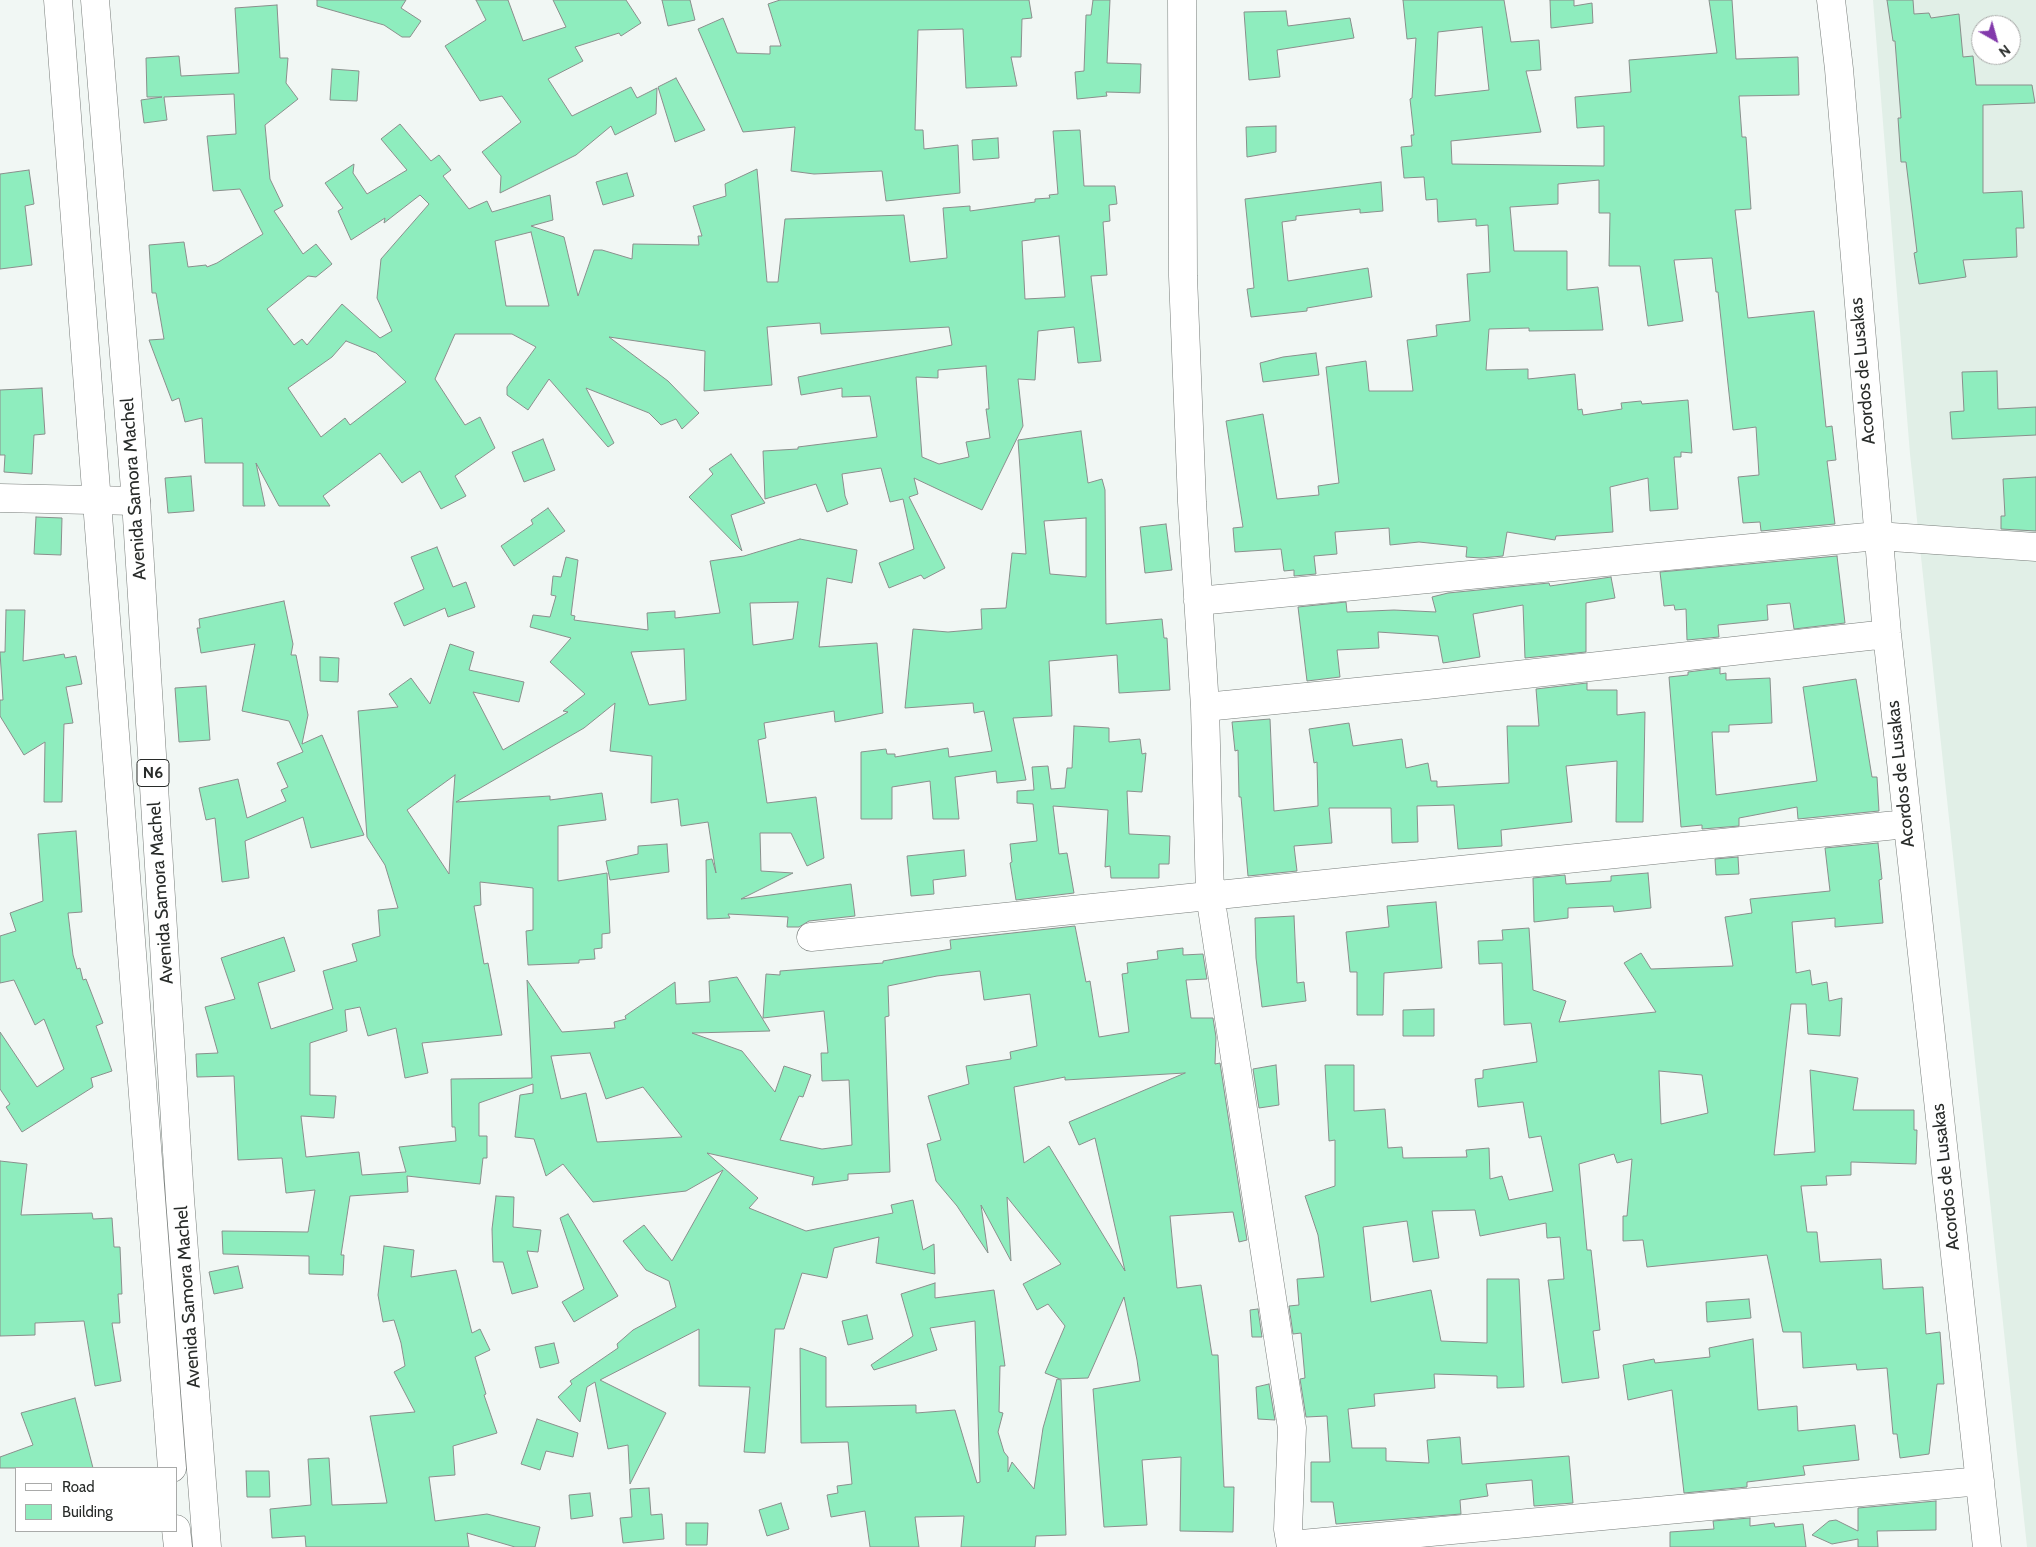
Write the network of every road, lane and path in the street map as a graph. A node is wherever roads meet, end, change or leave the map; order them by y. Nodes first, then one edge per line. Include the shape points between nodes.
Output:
1 (58, 0) edge
2 (95, 0) edge
3 (1182, 0) edge
4 (1831, 0) edge
5 (0, 498) edge
6 (95, 500) junction
7 (136, 501) junction
8 (1877, 536) junction
9 (2036, 547) edge
10 (1198, 601) junction
11 (1886, 634) junction
12 (1205, 707) junction
13 (1906, 824) junction
14 (1210, 895) junction
15 (811, 937) dead end
16 (172, 1467) edge
17 (1980, 1481) junction
18 (176, 1532) edge
19 (1291, 1546) edge
20 (178, 1547) edge
21 (207, 1547) edge
22 (1987, 1547) edge

1 - 6 main road, Avenida Samora Machel / N6
2 - 7 main road, Avenida Samora Machel / N6
3 - 10 main road via 1183,276
4 - 8 main road, Acordos de Lusakas
5 - 6 main road
6 - 7 main road
6 - 16 main road, Avenida Samora Machel / N6
7 - 21 main road, Avenida Samora Machel / N6 via 180,1199
8 - 9 main road
8 - 10 main road
8 - 11 main road, Acordos de Lusakas
10 - 12 main road
11 - 12 main road
11 - 13 main road, Acordos de Lusakas
12 - 14 main road
13 - 14 main road
13 - 17 main road, Acordos de Lusakas
14 - 15 main road
14 - 19 main road via 1292,1428 1288,1529
17 - 19 main road
17 - 22 main road, Acordos de Lusakas
18 - 20 main road

